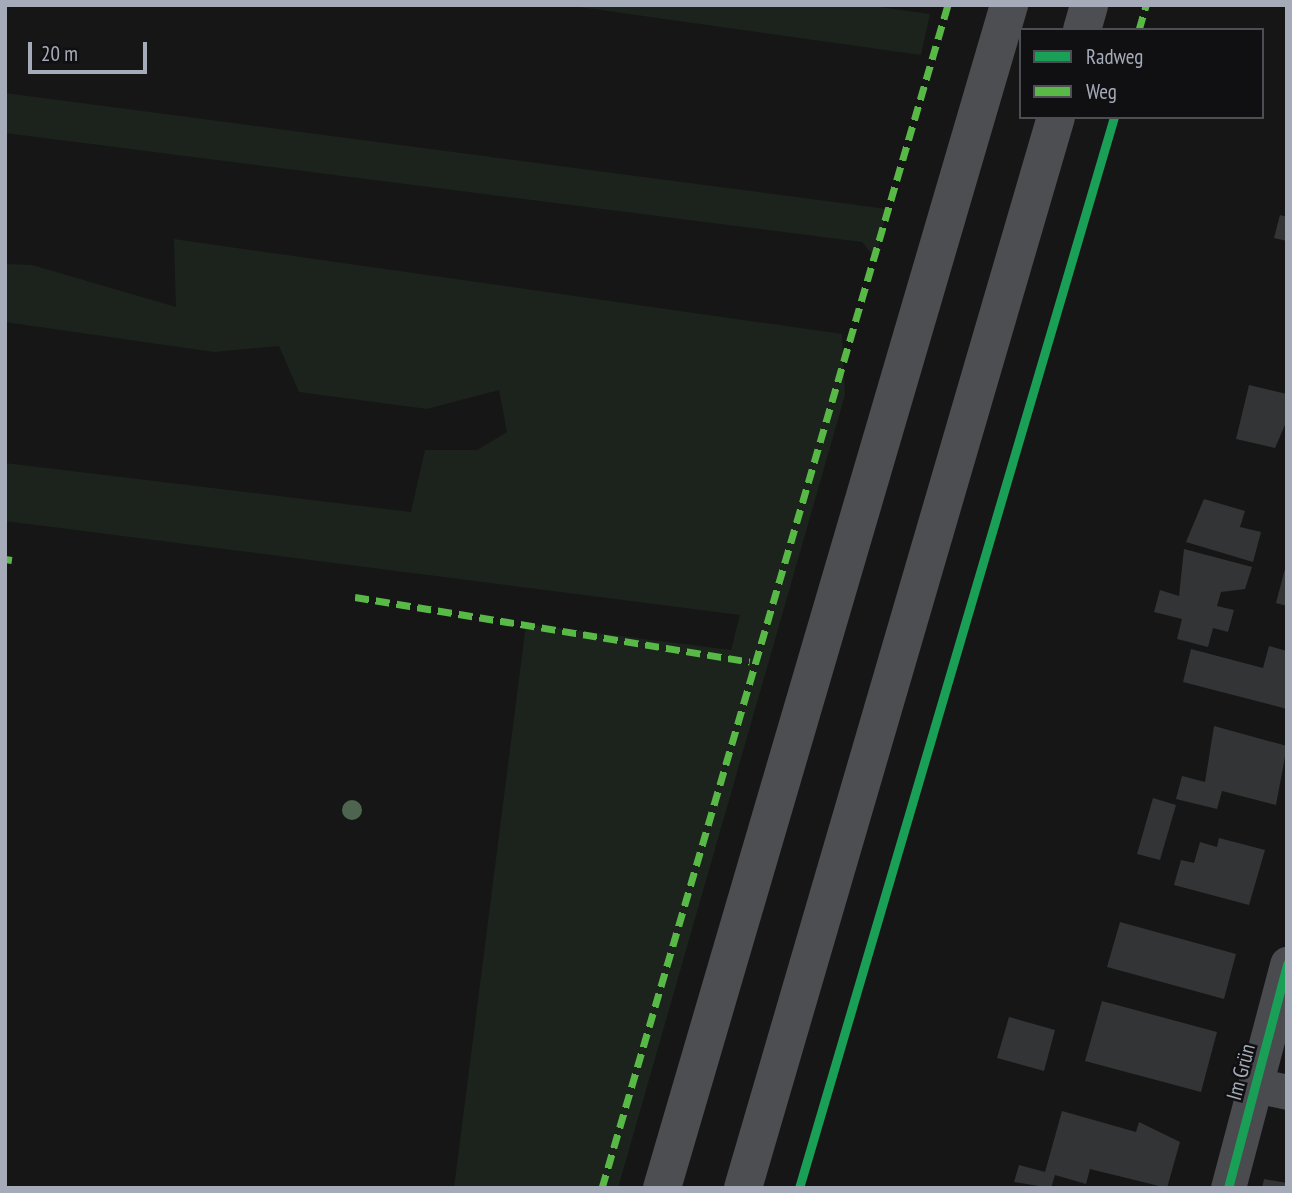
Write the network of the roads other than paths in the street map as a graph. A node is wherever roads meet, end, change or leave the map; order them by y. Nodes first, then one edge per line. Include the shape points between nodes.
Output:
1 (1009, 5) edge
2 (1089, 5) edge
3 (1083, 28) edge
4 (1055, 119) edge
5 (1287, 964) edge
6 (1271, 1089) edge
7 (662, 1188) edge
8 (743, 1188) edge
9 (1228, 1188) edge

1 - 7 main road
2 - 3 main road
4 - 8 main road
5 - 6 street, Im Grün
6 - 9 street, Im Grün

